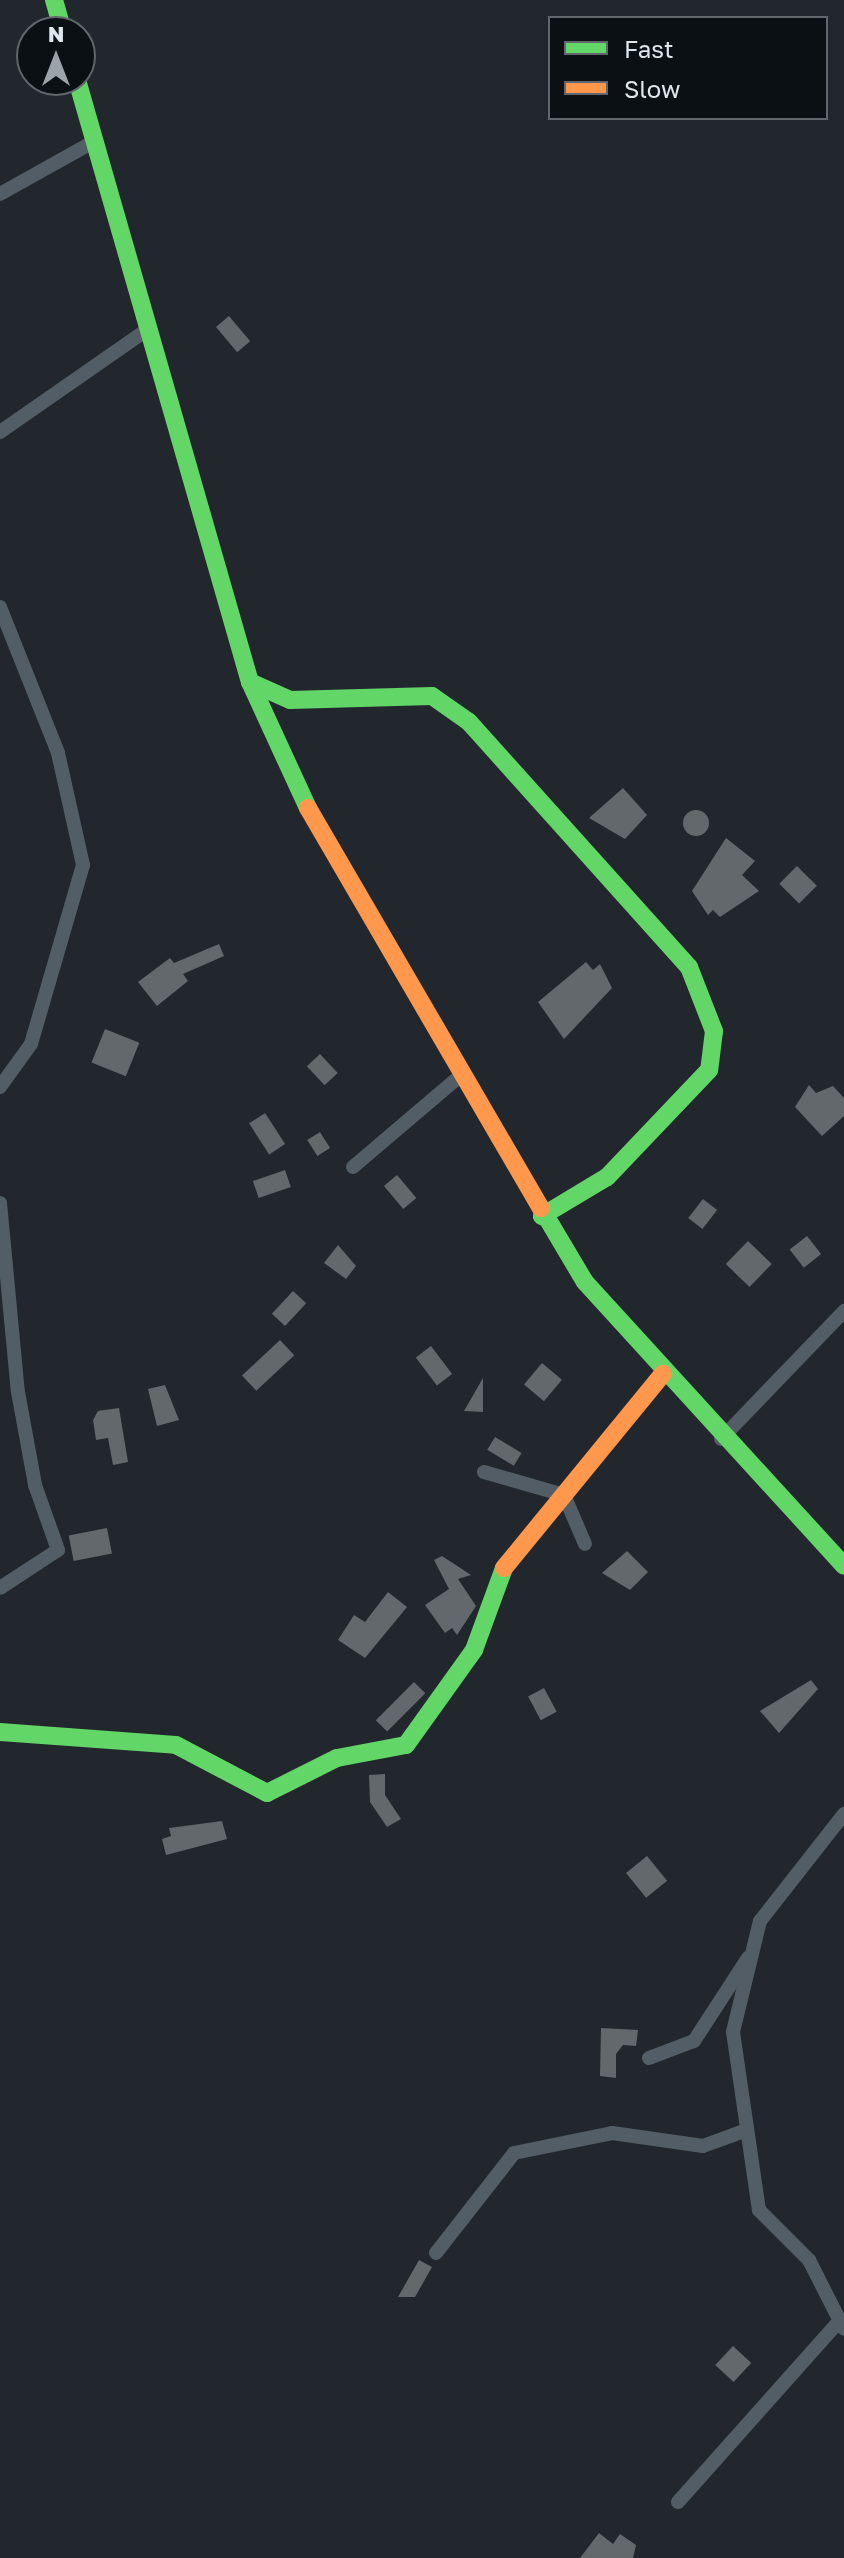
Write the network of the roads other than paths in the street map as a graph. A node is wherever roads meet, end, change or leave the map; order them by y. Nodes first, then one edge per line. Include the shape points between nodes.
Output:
1 (82, 96) edge
2 (95, 141) junction
3 (0, 194) edge
4 (147, 330) junction
5 (0, 432) edge
6 (0, 607) edge
7 (250, 682) junction
8 (461, 1075) junction
9 (0, 1087) edge
10 (353, 1167) dead end
11 (0, 1203) edge
12 (542, 1216) junction
13 (844, 1311) edge
14 (663, 1374) junction
15 (721, 1439) junction
16 (484, 1472) dead end
17 (564, 1495) junction
18 (585, 1544) dead end
19 (844, 1566) edge
20 (0, 1588) edge
21 (0, 1732) edge
22 (844, 1814) edge
23 (754, 1948) junction
24 (649, 2058) dead end
25 (744, 2131) junction
26 (436, 2253) dead end
27 (842, 2324) edge
28 (678, 2502) dead end

1 - 2 street
2 - 3 street
2 - 4 street
4 - 5 street
4 - 7 street
6 - 9 street via 58,753 83,865 31,1044
7 - 8 street via 329,853
7 - 12 street via 290,700 432,696 469,722 689,967 714,1031 709,1070 607,1177
8 - 10 street
8 - 12 street
11 - 20 street via 18,1392 35,1485 58,1550
12 - 14 street via 585,1282
13 - 15 street
14 - 15 street
14 - 17 street
15 - 19 street
16 - 17 street
17 - 18 street
17 - 21 street via 505,1566 474,1650 406,1745 337,1758 267,1793 176,1745
22 - 23 street via 760,1921
23 - 24 street via 694,2041
23 - 25 street via 733,2032
25 - 26 street via 703,2146 612,2133 514,2153
25 - 27 street via 759,2210 809,2260
27 - 28 street

